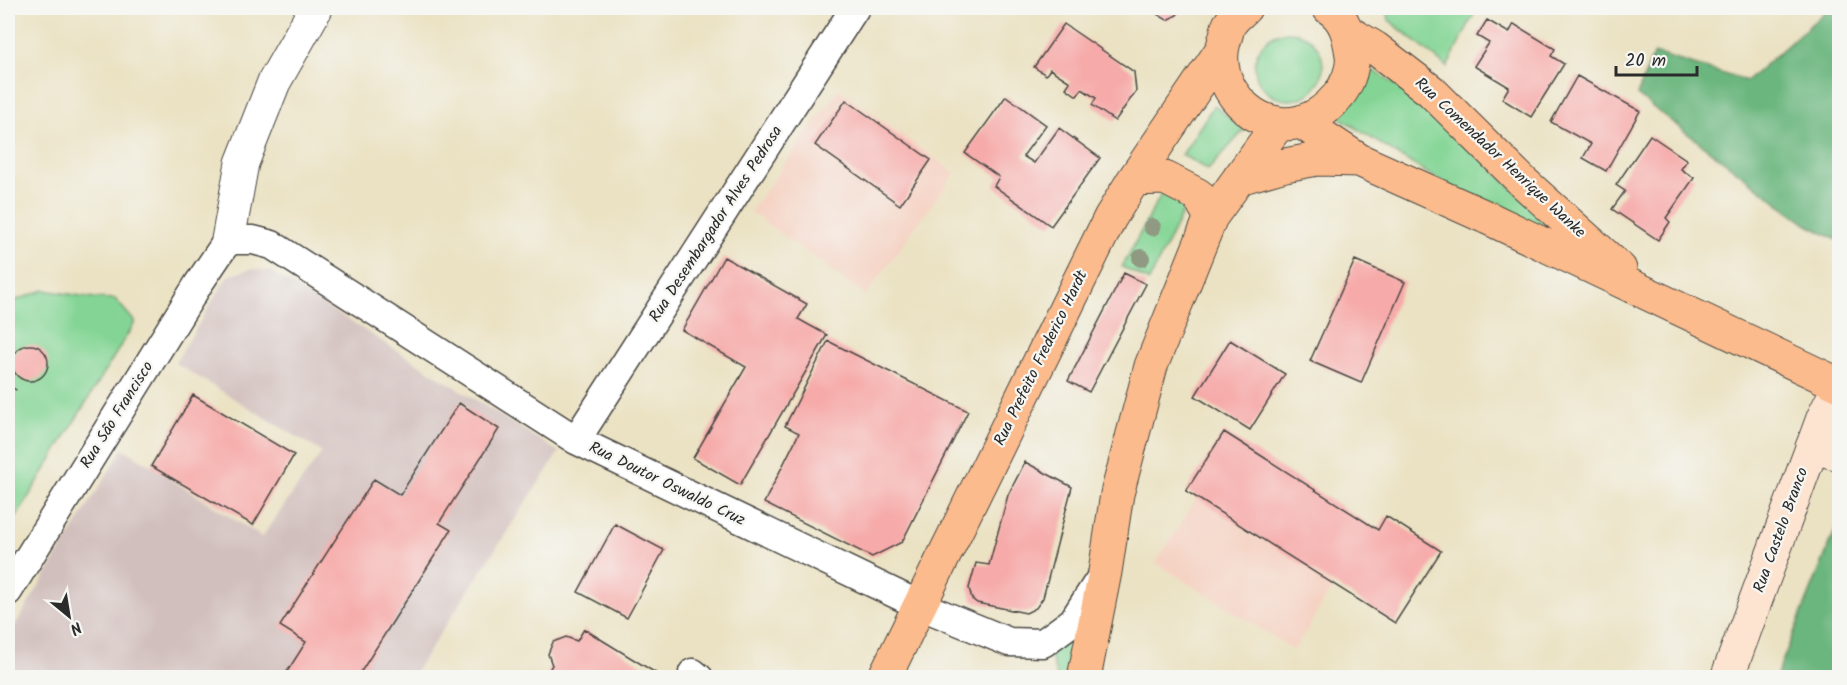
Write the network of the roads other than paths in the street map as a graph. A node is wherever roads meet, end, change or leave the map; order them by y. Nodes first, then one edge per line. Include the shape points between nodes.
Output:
1 (316, 8) edge
2 (855, 8) edge
3 (1245, 8) edge
4 (1337, 14) edge
5 (1221, 51) junction
6 (1290, 122) junction
7 (1359, 160) junction
8 (1239, 178) junction
9 (1134, 179) junction
10 (1211, 217) junction
11 (228, 240) junction
12 (1646, 292) junction
13 (1839, 385) edge
14 (576, 440) junction
15 (1826, 451) edge
16 (1105, 572) junction
17 (8, 591) edge
18 (919, 605) junction
19 (884, 678) edge
20 (1084, 678) edge
21 (1727, 678) edge

1 - 11 street via 274,82 242,163
2 - 14 street, Rua Desembargador Alves Pedrosa
3 - 5 main road via 1229,25
4 - 6 main road via 1353,60 1345,88 1327,109
4 - 12 main road, Rua Comendador Henrique Wanke via 1431,91 1522,181
5 - 6 main road, Rua Comendador Henrique Wanke via 1222,71 1242,106 1259,117
5 - 9 main road, Rua Prefeito Frederico Hardt
6 - 7 main road, Rua Comendador Henrique Wanke
6 - 8 main road
7 - 8 main road via 1317,159
7 - 12 main road, Rua Comendador Henrique Wanke
8 - 10 main road
9 - 10 main road via 1165,178 1198,195
9 - 18 main road, Rua Prefeito Frederico Hardt via 1110,218
10 - 16 main road via 1151,366 1117,494
11 - 14 street, Rua Doutor Oswaldo Cruz via 253,240 272,246
11 - 17 street, Rua São Francisco
12 - 13 main road, Rua Comendador Henrique Wanke
13 - 15 main road, Rua Castelo Branco via 1828,406
14 - 18 street, Rua Doutor Oswaldo Cruz
15 - 21 main road, Rua Castelo Branco
16 - 18 street, Rua Doutor Oswaldo Cruz via 1073,621 1043,643 1009,642
16 - 20 main road
18 - 19 main road, Rua Prefeito Frederico Hardt

